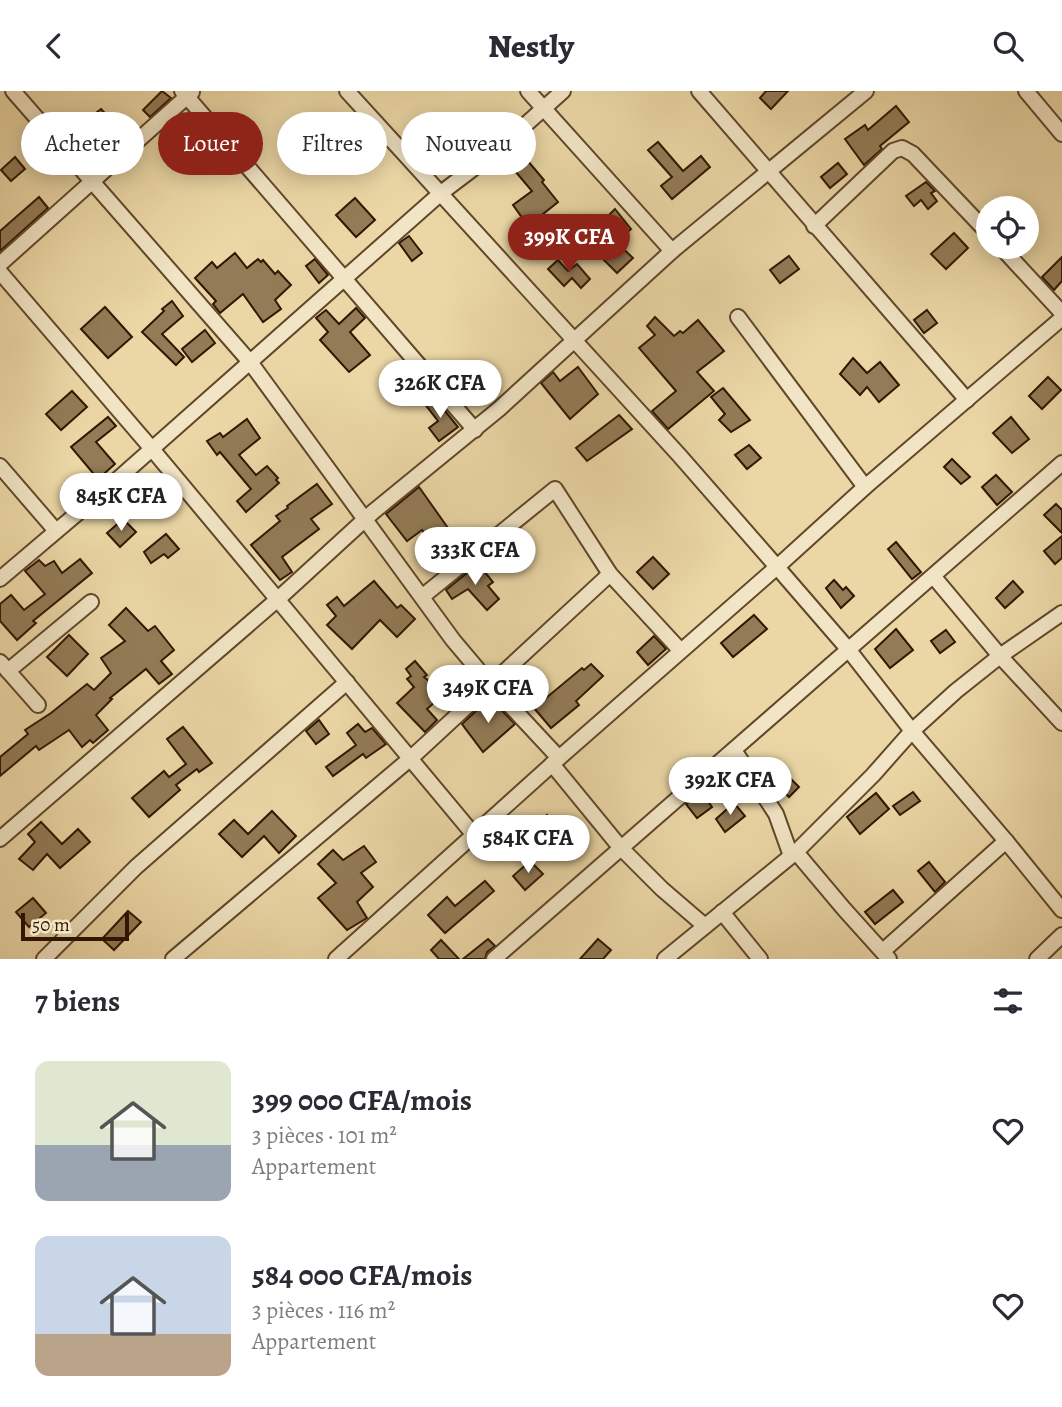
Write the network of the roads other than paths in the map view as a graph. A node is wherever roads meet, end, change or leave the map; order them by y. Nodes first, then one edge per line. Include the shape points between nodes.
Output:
1 (13, 91) edge
2 (348, 91) edge
3 (528, 91) edge
4 (563, 91) edge
5 (699, 91) edge
6 (866, 91) edge
7 (1026, 91) edge
8 (187, 93) edge
9 (544, 108) junction
10 (1062, 134) edge
11 (769, 173) junction
12 (92, 182) junction
13 (441, 193) junction
14 (976, 220) edge
15 (814, 226) junction
16 (673, 251) junction
17 (1012, 259) edge
18 (0, 264) edge
19 (0, 272) edge
20 (345, 278) junction
21 (1062, 315) edge
22 (738, 317) dead end
23 (575, 341) junction
24 (250, 362) junction
25 (967, 400) junction
26 (475, 430) junction
27 (152, 449) junction
28 (1062, 463) edge
29 (0, 466) edge
30 (865, 487) junction
31 (365, 520) junction
32 (56, 531) junction
33 (777, 567) junction
34 (610, 574) junction
35 (934, 577) junction
36 (0, 579) edge
37 (423, 596) junction
38 (278, 599) junction
39 (91, 602) dead end
40 (1062, 613) edge
41 (848, 649) junction
42 (680, 650) junction
43 (999, 656) junction
44 (4, 667) edge
45 (347, 682) junction
46 (491, 685) junction
47 (38, 705) dead end
48 (1062, 723) edge
49 (912, 731) junction
50 (734, 750) junction
51 (411, 758) junction
52 (555, 761) junction
53 (474, 835) junction
54 (0, 839) edge
55 (1006, 841) junction
56 (620, 847) junction
57 (794, 854) junction
58 (1062, 910) edge
59 (722, 912) junction
60 (705, 926) junction
61 (1062, 935) edge
62 (886, 955) edge
63 (44, 959) edge
64 (173, 959) edge
65 (336, 959) edge
66 (494, 959) edge
67 (665, 959) edge
68 (760, 959) edge
69 (1037, 959) edge

1 - 12 street
2 - 13 street
3 - 9 street
4 - 9 street
5 - 11 street
6 - 11 street
7 - 10 street
8 - 12 street
8 - 20 street
9 - 13 street
9 - 16 street
11 - 15 street
11 - 16 street
12 - 18 street
12 - 24 street
13 - 20 street
13 - 23 street
14 - 15 street via 902,148 893,151
15 - 25 street
16 - 23 street
17 - 21 street
19 - 27 street
20 - 24 street
20 - 26 street
21 - 25 street
22 - 30 street
23 - 26 street
23 - 33 street
24 - 27 street
24 - 31 street
25 - 30 street
26 - 31 street
27 - 32 street
27 - 38 street
28 - 35 street
29 - 32 street
30 - 33 street
31 - 37 street
31 - 38 street
32 - 36 street
33 - 41 street
33 - 42 street
34 - 37 street via 555,489
34 - 42 street
34 - 46 street
35 - 41 street
35 - 43 street
37 - 46 street
38 - 45 street
38 - 54 street
39 - 44 street
40 - 43 street
41 - 49 street
41 - 50 street
42 - 52 street
43 - 48 street
43 - 49 street
44 - 47 street
45 - 51 street
45 - 63 street via 136,867
46 - 51 street
46 - 52 street
49 - 55 street
49 - 57 street
50 - 56 street
50 - 57 street via 776,814
51 - 53 street
51 - 64 street
52 - 53 street
52 - 56 street
53 - 65 street
55 - 58 street
55 - 62 street
56 - 60 street
56 - 66 street
57 - 59 street
57 - 62 street
59 - 60 street
59 - 68 street
60 - 67 street
61 - 69 street

